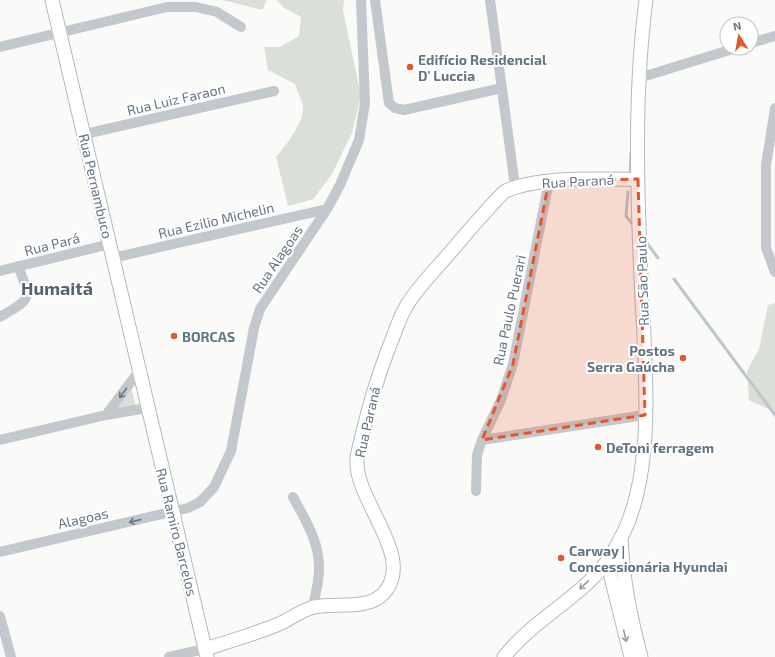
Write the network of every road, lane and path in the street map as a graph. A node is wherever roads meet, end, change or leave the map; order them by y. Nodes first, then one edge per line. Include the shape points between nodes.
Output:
1 (52, 0) edge
2 (361, 0) edge
3 (375, 0) edge
4 (490, 0) edge
5 (646, 0) edge
6 (241, 27) dead end
7 (60, 32) junction
8 (775, 36) edge
9 (759, 41) edge
10 (0, 47) edge
11 (719, 53) edge
12 (639, 78) junction
13 (502, 88) junction
14 (274, 91) dead end
15 (775, 108) edge
16 (85, 134) junction
17 (638, 179) junction
18 (549, 181) junction
19 (515, 186) junction
20 (327, 209) junction
21 (110, 244) junction
22 (112, 258) junction
23 (18, 266) junction
24 (0, 271) edge
25 (775, 272) edge
26 (0, 317) edge
27 (140, 371) junction
28 (147, 408) junction
29 (106, 415) junction
30 (645, 415) junction
31 (0, 440) edge
32 (482, 440) junction
33 (476, 491) dead end
34 (293, 497) dead end
35 (173, 512) junction
36 (621, 537) junction
37 (0, 552) edge
38 (610, 562) junction
39 (313, 608) junction
40 (629, 613) junction
41 (0, 616) edge
42 (206, 653) edge
43 (11, 657) edge
44 (169, 657) edge
45 (504, 657) edge
46 (631, 657) edge
47 (641, 657) edge

1 - 7 street, Rua Pernambuco
2 - 20 street, Rua Alagoas via 365,102 363,122 356,147
3 - 13 street via 389,103 395,108 404,110
4 - 13 street
5 - 12 street, Rua São Paulo
6 - 7 street via 217,12 196,7 167,7
7 - 10 street
7 - 16 street, Rua Pernambuco
8 - 9 street
11 - 12 street
12 - 17 street, Rua São Paulo
13 - 19 street
14 - 16 street, Rua Luiz Faraon
15 - 25 street via 766,165 766,241 768,258
16 - 21 street, Rua Pernambuco
17 - 18 street, Rua Paraná
17 - 30 street, Rua São Paulo via 646,374
18 - 19 street, Rua Paraná
18 - 32 street, Rua Paulo Puerari via 513,364 501,400
19 - 39 street, Rua Paraná via 504,192 492,204 408,304 379,373 357,458 358,476 363,492 392,553 393,568 390,581 376,599 364,603
20 - 22 street, Rua Ezilio Michelin
20 - 35 street, Rua Alagoas via 260,309 254,328 231,451 214,487 200,502
21 - 22 street, Rua Pernambuco
21 - 23 street, Rua Pará
22 - 27 street, Rua Pernambuco
23 - 24 street, Rua Pará
23 - 26 street via 28,296 26,301
27 - 28 street, Rua Pernambuco
27 -> 29 street
28 - 29 street
28 - 35 street, Rua Ramiro Barcelos
29 - 31 street
30 - 32 street
30 - 36 street, Rua São Paulo via 642,469 635,502
32 - 33 street, Rua Paulo Puerari via 477,455
34 - 39 street via 317,545 319,572
35 -> 37 street, Alagoas
35 - 42 street, Rua Ramiro Barcelos
36 - 38 street, Rua São Paulo
36 - 40 street
38 - 40 street via 616,570 623,601
38 -> 45 street, Rua São Paulo via 514,644
38 -> 46 street via 611,577
39 - 42 street, Rua Paraná
40 - 47 street
41 - 43 street
42 - 44 street, Rua Paraná

